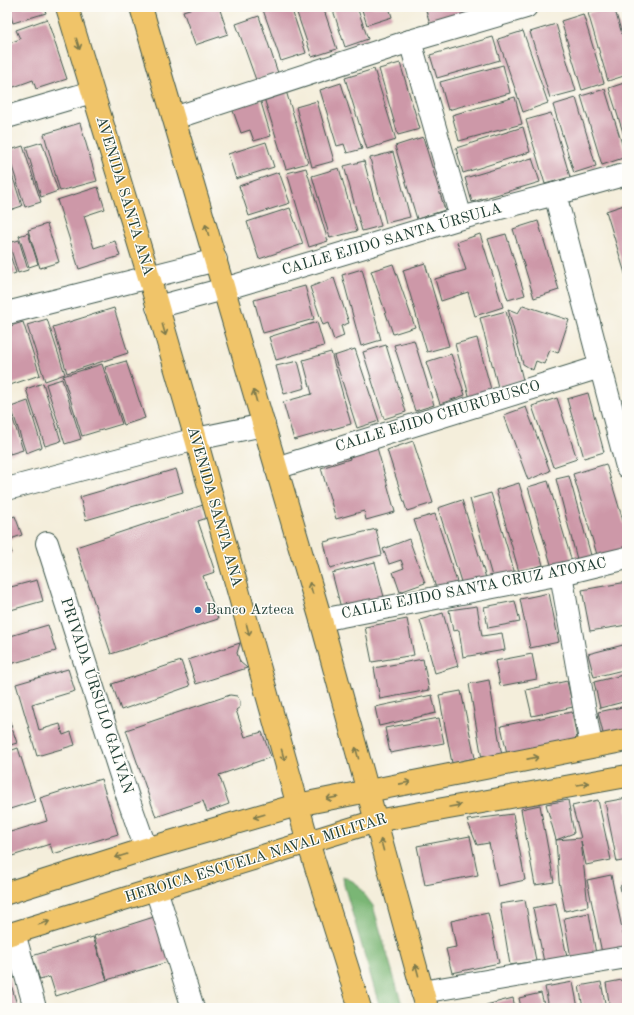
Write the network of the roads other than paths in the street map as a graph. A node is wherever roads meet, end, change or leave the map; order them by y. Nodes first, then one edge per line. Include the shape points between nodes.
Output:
1 (67, 7) edge
2 (141, 7) edge
3 (526, 7) edge
4 (482, 13) edge
5 (410, 41) junction
6 (92, 92) junction
7 (7, 117) edge
8 (174, 118) junction
9 (627, 174) edge
10 (555, 194) junction
11 (461, 218) junction
12 (216, 260) junction
13 (148, 277) junction
14 (224, 289) junction
15 (157, 307) junction
16 (7, 313) edge
17 (600, 367) junction
18 (264, 425) junction
19 (196, 439) junction
20 (627, 467) edge
21 (276, 468) junction
22 (7, 489) edge
23 (48, 543) dead end
24 (627, 558) edge
25 (561, 574) junction
26 (321, 620) junction
27 (627, 740) edge
28 (591, 746) junction
29 (627, 776) edge
30 (367, 791) junction
31 (297, 805) junction
32 (376, 820) junction
33 (308, 842) junction
34 (146, 849) junction
35 (156, 889) junction
36 (7, 893) edge
37 (11, 934) edge
38 (627, 957) edge
39 (425, 1000) edge
40 (35, 1008) edge
41 (193, 1008) edge
42 (360, 1008) edge

1 -> 6 main road, AVENIDA SANTA ANA
2 - 8 main road
3 - 4 street
4 - 5 street
5 - 8 street
5 - 11 street
6 - 7 street
6 - 13 main road, AVENIDA SANTA ANA
12 -> 8 main road
9 - 10 street, CALLE EJIDO SANTA ÚRSULA
10 - 11 street, CALLE EJIDO SANTA ÚRSULA
10 - 17 street
11 - 14 street, CALLE EJIDO SANTA ÚRSULA
12 - 13 street
12 - 14 main road
13 - 15 main road, AVENIDA SANTA ANA
13 - 16 street
14 - 15 street, CALLE EJIDO SANTA ÚRSULA
18 -> 14 main road
15 -> 19 main road, AVENIDA SANTA ANA
17 - 20 street
17 - 21 street, CALLE EJIDO CHURUBUSCO
18 - 19 street
18 - 21 main road
19 - 22 street
19 -> 31 main road, AVENIDA SANTA ANA
26 -> 21 main road
23 - 34 street, PRIVADA ÚRSULO GALVÁN
24 - 25 street, CALLE EJIDO SANTA CRUZ ATOYAC
25 - 26 street, CALLE EJIDO SANTA CRUZ ATOYAC
25 - 28 street
30 -> 26 main road
27 - 28 main road, HEROICA ESCUELA NAVAL MILITAR
30 -> 28 main road, HEROICA ESCUELA NAVAL MILITAR
32 -> 29 main road, HEROICA ESCUELA NAVAL MILITAR
30 -> 31 main road, HEROICA ESCUELA NAVAL MILITAR
30 - 32 main road
31 - 33 main road, AVENIDA SANTA ANA
31 -> 34 main road, HEROICA ESCUELA NAVAL MILITAR
32 - 33 main road, HEROICA ESCUELA NAVAL MILITAR
39 -> 32 main road
33 - 35 main road, HEROICA ESCUELA NAVAL MILITAR
33 - 42 main road, AVENIDA SANTA ANA
34 -> 36 main road, HEROICA ESCUELA NAVAL MILITAR
37 -> 35 main road, HEROICA ESCUELA NAVAL MILITAR
35 - 41 street
37 - 40 street
38 - 39 street

